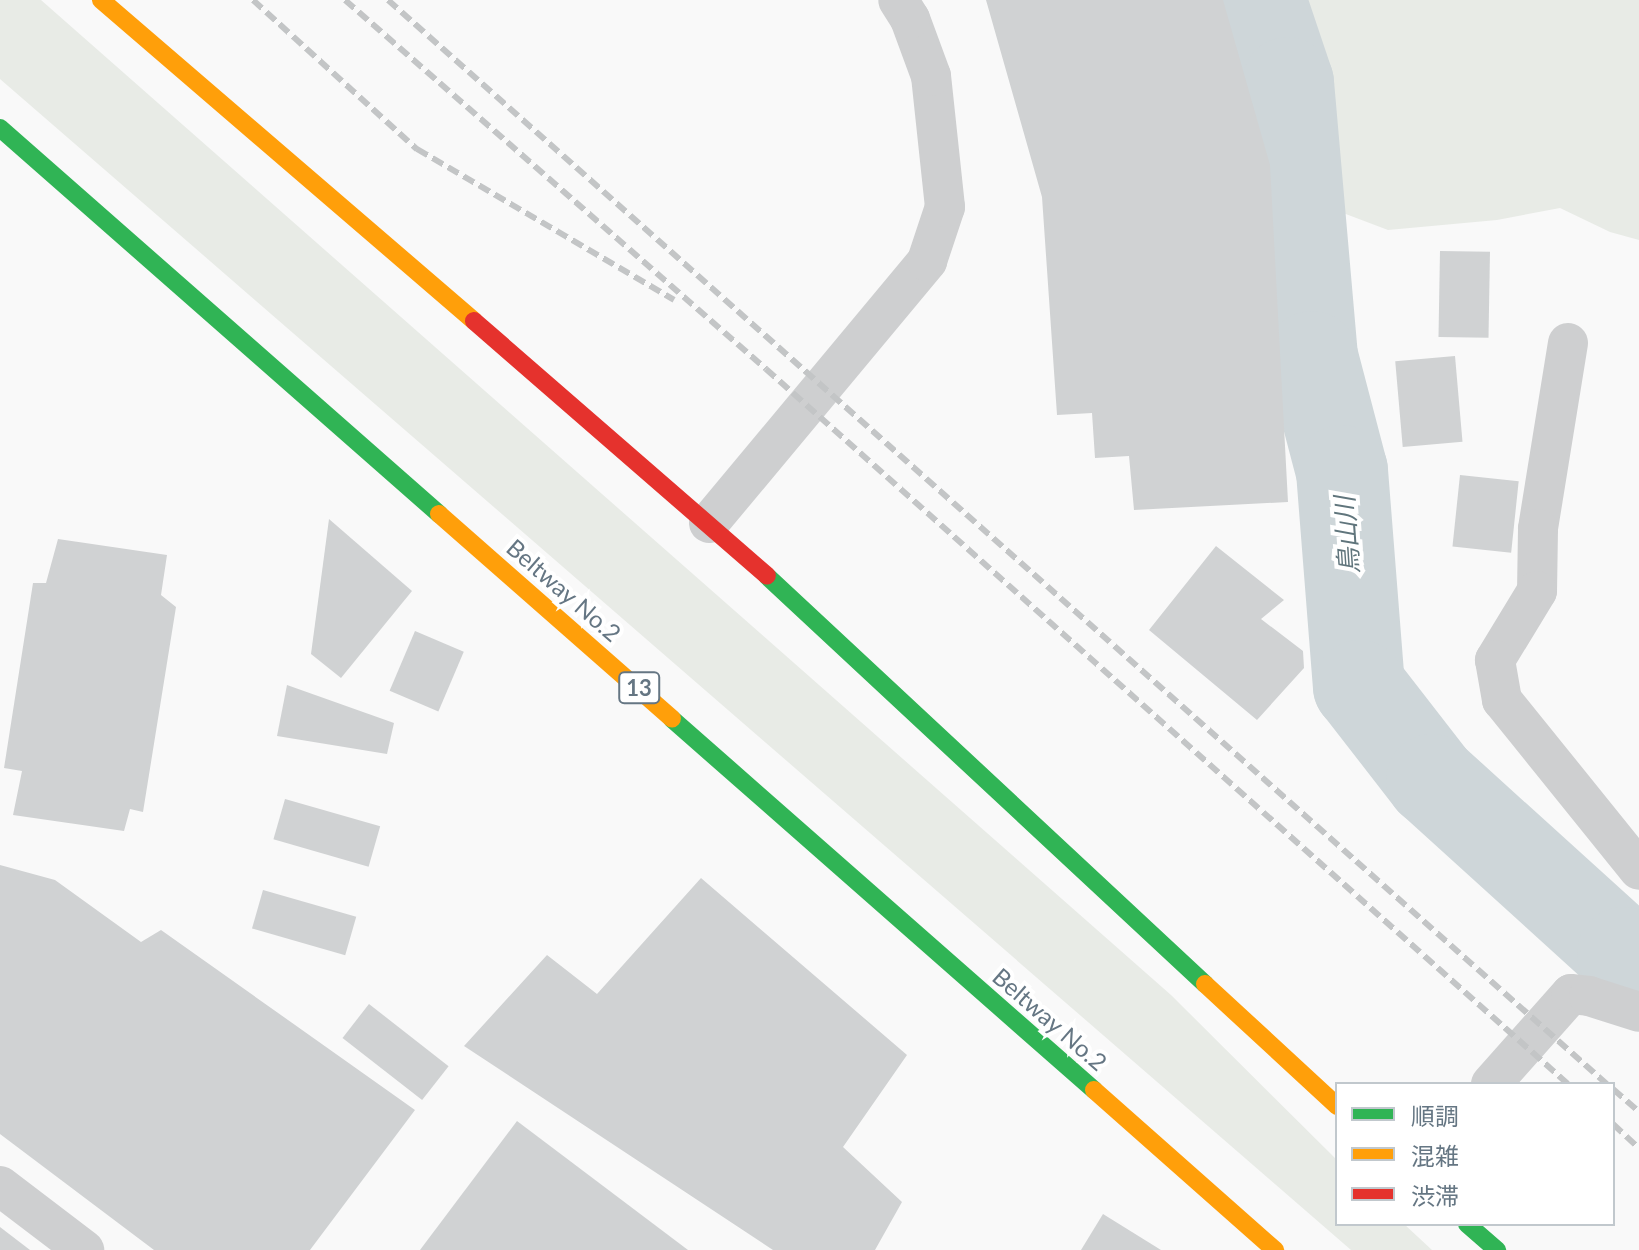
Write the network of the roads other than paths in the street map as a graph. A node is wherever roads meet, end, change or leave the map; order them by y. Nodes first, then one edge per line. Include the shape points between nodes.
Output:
1 (101, 0) edge
2 (898, 0) edge
3 (0, 128) edge
4 (1568, 343) dead end
5 (709, 523) junction
6 (1639, 870) edge
7 (1639, 1012) edge
8 (1493, 1082) edge
9 (1335, 1104) edge
10 (0, 1186) edge
11 (1469, 1226) edge
12 (84, 1250) edge
13 (1275, 1250) edge
14 (1497, 1250) edge

1 - 5 main road
2 - 5 street via 931,76 945,207 927,261
3 - 13 main road, Beltway No.2 / 13
4 - 6 street via 1538,529 1537,591 1495,660 1502,700
5 - 9 main road
7 - 8 street via 1571,994
10 - 12 street
11 - 14 main road

